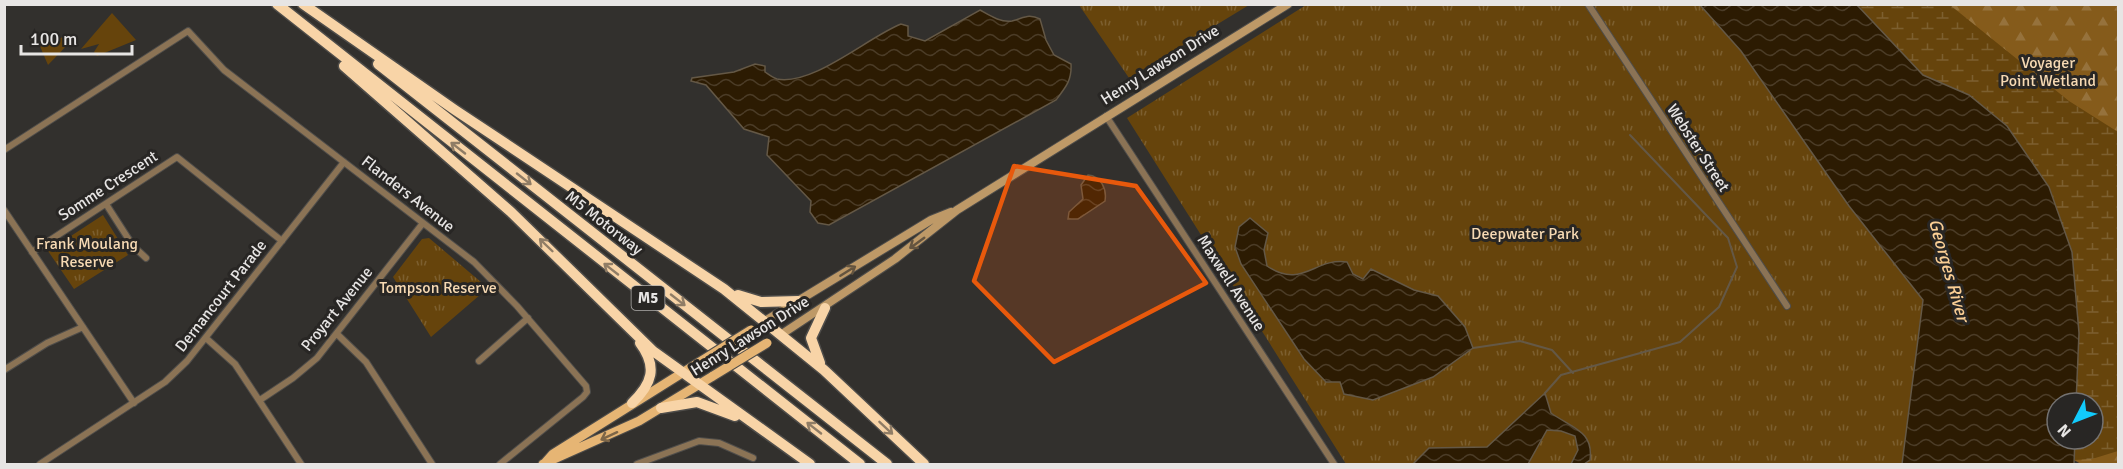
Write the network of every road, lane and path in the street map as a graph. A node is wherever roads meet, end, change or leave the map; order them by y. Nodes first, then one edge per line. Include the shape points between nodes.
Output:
1 (275, 4) edge
2 (303, 4) edge
3 (1288, 4) edge
4 (1588, 4) edge
5 (1106, 116) junction
6 (4, 150) edge
7 (344, 162) junction
8 (106, 204) junction
9 (4, 210) edge
10 (957, 210) junction
11 (423, 223) junction
12 (282, 241) junction
13 (32, 252) junction
14 (146, 258) dead end
15 (724, 289) junction
16 (798, 302) junction
17 (1787, 306) dead end
18 (825, 308) junction
19 (528, 318) junction
20 (765, 321) junction
21 (83, 327) junction
22 (631, 331) junction
23 (337, 334) junction
24 (782, 334) junction
25 (207, 339) junction
26 (479, 361) dead end
27 (4, 370) edge
28 (824, 370) junction
29 (683, 373) junction
30 (699, 385) junction
31 (260, 400) junction
32 (134, 403) junction
33 (632, 403) junction
34 (661, 408) junction
35 (746, 421) junction
36 (753, 458) dead end
37 (544, 464) edge
38 (637, 464) edge
39 (40, 465) edge
40 (301, 465) edge
41 (432, 465) edge
42 (500, 465) edge
43 (810, 465) edge
44 (860, 465) edge
45 (887, 465) edge
46 (924, 465) edge
47 (1334, 465) edge

22 -> 1 highway via 511,212
44 -> 1 highway, M5 Motorway / M5
2 - 15 highway
2 -> 45 highway, M5 Motorway / M5
3 - 5 main road, Henry Lawson Drive
4 - 17 street, Webster Street
5 - 10 main road, Henry Lawson Drive
5 - 47 street, Maxwell Avenue
6 - 7 street, Flanders Avenue via 188,31 224,70
7 - 11 street, Flanders Avenue
7 - 12 street, Dernancourt Parade
8 - 12 street, Somme Crescent via 177,157
8 - 13 street, Somme Crescent
8 - 14 street via 133,246
9 - 13 street
16 -> 10 main road, Henry Lawson Drive via 931,220
10 -> 18 main road, Henry Lawson Drive via 925,238
11 - 19 street, Flanders Avenue via 479,267
11 - 23 street, Proyart Avenue
12 - 25 street, Dernancourt Parade
13 - 21 street
15 - 16 highway via 761,302
15 - 20 highway
16 - 20 main road, Henry Lawson Drive
18 - 24 main road, Henry Lawson Drive
18 - 28 highway via 812,338
19 - 26 street
19 - 42 street, Flanders Avenue via 587,392
20 - 24 highway
20 - 29 main road, Henry Lawson Drive, bridge
21 - 27 street
21 - 32 street
22 - 29 highway
22 - 33 highway via 643,347 652,373 644,392
23 - 31 street, Proyart Avenue via 317,358
23 - 41 street via 366,362
24 - 28 highway
24 - 30 main road, Henry Lawson Drive, bridge
25 - 31 street via 234,364
25 - 32 street, Dernancourt Parade via 165,382
28 -> 46 highway
29 - 30 highway
29 - 33 main road, Henry Lawson Drive
30 - 34 main road, Henry Lawson Drive
30 - 35 highway
31 - 40 street
32 - 39 street, Dernancourt Parade
33 - 37 main road, Henry Lawson Drive via 553,454
34 - 35 highway via 697,402
34 -> 37 main road, Henry Lawson Drive
35 - 43 highway
36 - 38 street via 719,443 699,441

